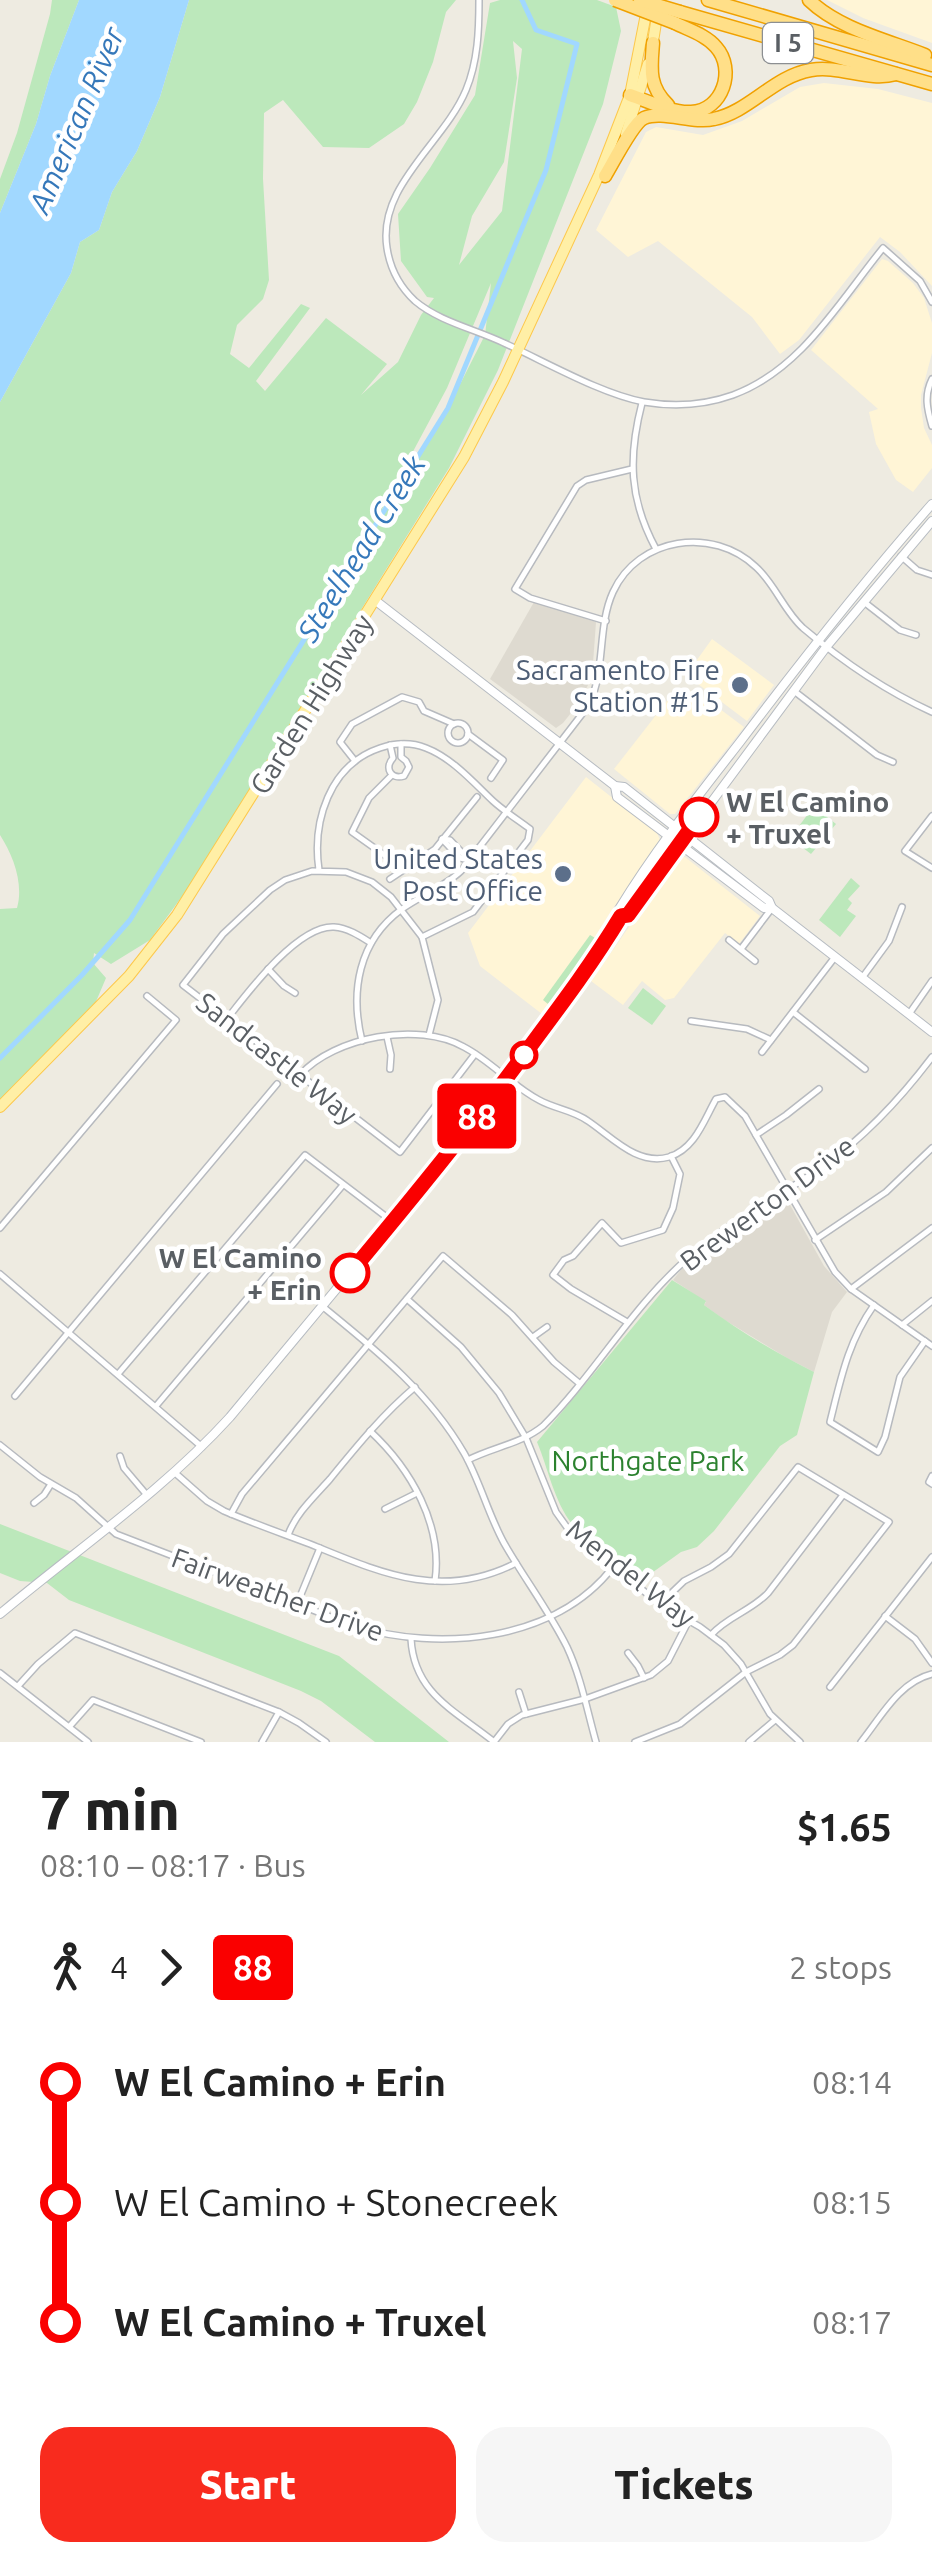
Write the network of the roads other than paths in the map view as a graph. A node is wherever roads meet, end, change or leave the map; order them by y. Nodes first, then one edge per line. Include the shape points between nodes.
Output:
1 (479, 0) edge
2 (615, 0) edge
3 (640, 0) edge
4 (649, 0) edge
5 (660, 0) edge
6 (708, 0) edge
7 (809, 0) edge
8 (678, 18) junction
9 (654, 42) junction
10 (932, 62) edge
11 (896, 74) junction
12 (932, 84) edge
13 (633, 100) junction
14 (672, 113) junction
15 (605, 176) junction
16 (560, 258) junction
17 (932, 302) edge
18 (517, 349) junction
19 (932, 379) edge
20 (642, 401) junction
21 (932, 426) edge
22 (632, 469) junction
23 (932, 504) edge
24 (932, 521) edge
25 (656, 549) junction
26 (901, 556) junction
27 (932, 575) edge
28 (376, 601) junction
29 (864, 602) junction
30 (606, 621) junction
31 (916, 635) dead end
32 (818, 639) junction
33 (827, 646) junction
34 (794, 691) junction
35 (932, 712) edge
36 (454, 724) junction
37 (468, 734) junction
38 (559, 742) junction
39 (400, 744) junction
40 (390, 745) junction
41 (355, 762) junction
42 (893, 762) dead end
43 (392, 776) junction
44 (491, 778) dead end
45 (615, 786) junction
46 (477, 798) dead end
47 (506, 812) junction
48 (932, 816) edge
49 (676, 828) junction
50 (685, 835) junction
51 (668, 837) junction
52 (442, 839) junction
53 (678, 844) junction
54 (469, 860) junction
55 (932, 868) edge
56 (404, 869) junction
57 (319, 870) junction
58 (390, 878) dead end
59 (770, 905) junction
60 (902, 907) dead end
61 (402, 910) junction
62 (621, 916) junction
63 (422, 937) junction
64 (729, 940) dead end
65 (371, 942) junction
66 (741, 950) junction
67 (835, 957) junction
68 (754, 961) dead end
69 (268, 970) junction
70 (862, 978) junction
71 (932, 981) edge
72 (296, 994) dead end
73 (146, 996) dead end
74 (793, 1012) junction
75 (909, 1014) junction
76 (226, 1019) junction
77 (691, 1021) dead end
78 (932, 1032) edge
79 (429, 1035) junction
80 (386, 1038) junction
81 (771, 1040) junction
82 (362, 1042) junction
83 (762, 1052) dead end
84 (475, 1054) junction
85 (932, 1057) edge
86 (390, 1069) dead end
87 (865, 1069) dead end
88 (300, 1075) junction
89 (507, 1078) junction
90 (277, 1084) dead end
91 (819, 1089) dead end
92 (0, 1108) edge
93 (756, 1134) junction
94 (932, 1148) edge
95 (671, 1156) junction
96 (343, 1185) junction
97 (786, 1190) junction
98 (393, 1222) junction
99 (0, 1228) edge
100 (932, 1228) edge
101 (815, 1240) junction
102 (0, 1274) edge
103 (852, 1288) junction
104 (407, 1299) junction
105 (932, 1301) edge
106 (874, 1305) junction
107 (322, 1306) junction
108 (627, 1322) junction
109 (902, 1325) junction
110 (547, 1327) dead end
111 (69, 1332) junction
112 (533, 1338) junction
113 (924, 1341) junction
114 (369, 1344) junction
115 (932, 1346) edge
116 (118, 1374) junction
117 (579, 1383) junction
118 (416, 1387) junction
119 (14, 1396) dead end
120 (156, 1406) junction
121 (370, 1431) junction
122 (526, 1438) junction
123 (0, 1445) edge
124 (202, 1447) junction
125 (120, 1456) dead end
126 (468, 1460) junction
127 (174, 1472) junction
128 (932, 1476) edge
129 (51, 1484) junction
130 (932, 1484) edge
131 (417, 1493) junction
132 (146, 1494) junction
133 (843, 1494) junction
134 (34, 1503) dead end
135 (384, 1509) dead end
136 (231, 1514) junction
137 (107, 1526) junction
138 (288, 1535) junction
139 (320, 1548) junction
140 (932, 1557) edge
141 (517, 1563) junction
142 (925, 1565) junction
143 (614, 1567) junction
144 (932, 1570) edge
145 (435, 1582) junction
146 (297, 1604) junction
147 (660, 1604) junction
148 (2, 1610) edge
149 (549, 1615) junction
150 (886, 1616) junction
151 (689, 1620) junction
152 (711, 1635) junction
153 (411, 1639) junction
154 (628, 1653) dead end
155 (932, 1663) edge
156 (0, 1672) edge
157 (746, 1672) junction
158 (932, 1674) edge
159 (644, 1678) junction
160 (18, 1686) junction
161 (830, 1687) dead end
162 (520, 1692) dead end
163 (585, 1699) junction
164 (278, 1712) junction
165 (526, 1714) junction
166 (775, 1720) junction
167 (69, 1727) junction
168 (88, 1742) edge
169 (202, 1742) edge
170 (262, 1742) edge
171 (326, 1742) edge
172 (494, 1742) edge
173 (596, 1742) edge
174 (635, 1742) edge
175 (749, 1742) edge
176 (800, 1742) edge
177 (861, 1742) edge

1 - 18 street via 467,89 396,194 386,233 390,263 419,304
2 - 8 highway, bridge
3 - 8 highway, I 5, bridge
4 - 13 main road, Garden Highway
5 - 9 main road, Garden Highway
6 - 10 highway, I 5
7 - 10 highway via 841,22
8 - 11 highway, I 5
8 - 14 highway via 714,43 726,73 710,106
9 - 13 main road, Garden Highway
9 - 14 highway via 653,84
11 - 12 highway, I 5
11 - 14 highway via 813,70 788,77 716,119 691,121
13 - 14 highway
13 - 15 main road, Garden Highway
13 - 16 main road, Garden Highway
14 - 15 highway via 636,124
15 - 16 main road, Garden Highway
16 - 18 main road, Garden Highway
17 - 20 street via 920,281 883,248 776,372 706,402
18 - 20 street
18 - 28 main road, Garden Highway via 470,446
19 - 21 street via 926,399
20 - 22 street
22 - 25 street
22 - 30 street via 574,488 515,589
23 - 32 main road
24 - 26 main road
25 - 30 street via 619,581
25 - 32 street via 702,542 738,554
26 - 27 street
26 - 29 main road
28 - 38 main road
28 - 92 main road, Garden Highway via 170,925
29 - 31 street
29 - 33 main road
30 - 38 street via 590,705
32 - 33 street
32 - 49 main road
33 - 34 main road
33 - 35 street
34 - 42 street
34 - 50 main road
36 - 37 street
36 - 37 street via 448,737 454,742
36 - 41 street via 402,698 352,724 340,742
37 - 44 street via 503,760
38 - 45 main road
38 - 47 street
39 - 40 street
39 - 43 street via 408,770
39 - 47 street via 437,753
40 - 41 street
40 - 43 street
41 - 57 street via 323,809
43 - 56 street via 369,798 352,832
45 - 49 main road
45 - 51 main road via 617,796
46 - 52 street
47 - 54 street
47 - 63 street via 530,829 528,840 473,912
48 - 55 street via 905,851
49 - 50 main road
49 - 51 main road
50 - 53 main road
50 - 59 main road
51 - 53 main road
51 - 62 main road
52 - 54 street
52 - 56 street
53 - 59 main road via 764,908
53 - 62 main road
54 - 61 street
56 - 58 street
57 - 61 street via 364,878
57 - 76 street, Sandcastle Way via 270,890 183,985
59 - 66 street
59 - 67 main road
60 - 70 street via 889,941
61 - 63 street
61 - 65 street
62 - 89 main road
63 - 79 street via 438,1000
64 - 66 street
65 - 69 street via 344,929 317,929
65 - 82 street via 356,992
66 - 68 street
67 - 70 main road
67 - 74 street
69 - 72 street
69 - 76 street
70 - 75 main road
71 - 75 street
73 - 99 street via 176,1020
74 - 81 street
74 - 87 street
75 - 78 main road
76 - 88 street, Sandcastle Way
77 - 81 street via 747,1029
79 - 80 street
79 - 84 street
80 - 82 street
80 - 86 street
81 - 83 street
82 - 88 street via 328,1052
84 - 88 street, Sandcastle Way via 400,1152
84 - 89 street
85 - 97 street, Brewerton Drive via 872,1126
89 - 95 street via 638,1155
89 - 98 main road
90 - 111 street
91 - 93 street
93 - 95 street via 721,1096 691,1142
93 - 97 street
94 - 101 street via 886,1192
95 - 108 street via 680,1174 663,1230 621,1243 602,1223 552,1276
96 - 98 street
96 - 116 street via 305,1156
96 - 120 street
97 - 101 street
97 - 108 street, Brewerton Drive via 702,1246
98 - 107 main road
100 - 103 street
101 - 103 street
102 - 111 street
103 - 106 street
104 - 112 street via 443,1256
104 - 114 street
104 - 122 street, Mendel Way via 483,1372
105 - 109 street
106 - 109 street
106 - 113 street via 849,1348 830,1422 878,1452 900,1378
107 - 114 street
107 - 124 main road
108 - 117 street, Brewerton Drive
109 - 113 street
110 - 112 street
111 - 116 street
111 - 119 street
112 - 117 street
113 - 115 street
114 - 118 street
114 - 136 street
116 - 120 street
117 - 122 street, Brewerton Drive
118 - 121 street
118 - 126 street
120 - 124 street
121 - 131 street
121 - 138 street
122 - 126 street, Brewerton Drive
122 - 143 street, Mendel Way via 560,1519
123 - 129 street, Fairweather Drive
124 - 127 main road
125 - 132 street
126 - 141 street
127 - 132 main road
127 - 136 street
128 - 130 street
129 - 134 street
129 - 137 street, Fairweather Drive
131 - 135 street
131 - 145 street via 435,1539
132 - 137 main road
133 - 147 street via 798,1467 729,1554
133 - 152 street via 762,1599
133 - 157 street via 889,1522 793,1645
136 - 138 street
137 - 146 street, Fairweather Drive
137 - 148 main road
138 - 139 street
139 - 145 street via 386,1574
139 - 146 street
140 - 142 street
141 - 145 street via 475,1579
141 - 149 street
142 - 144 street
142 - 150 street
143 - 147 street, Mendel Way
143 - 149 street, Fairweather Drive
146 - 153 street, Fairweather Drive
147 - 151 street, Mendel Way
149 - 153 street, Fairweather Drive via 477,1638
149 - 163 street
150 - 155 street
150 - 161 street
151 - 152 street, Mendel Way
151 - 159 street via 668,1661
152 - 157 street, Mendel Way
153 - 172 street via 428,1690
154 - 159 street
156 - 160 street
157 - 166 street, Mendel Way
157 - 174 street via 680,1724
158 - 177 street via 901,1690
159 - 163 street
160 - 164 street via 75,1632
160 - 167 street
162 - 165 street
163 - 165 street
163 - 173 street
164 - 170 street
164 - 171 street
165 - 172 street
166 - 175 street
166 - 176 street, Mendel Way
167 - 168 street
167 - 169 street via 93,1700

